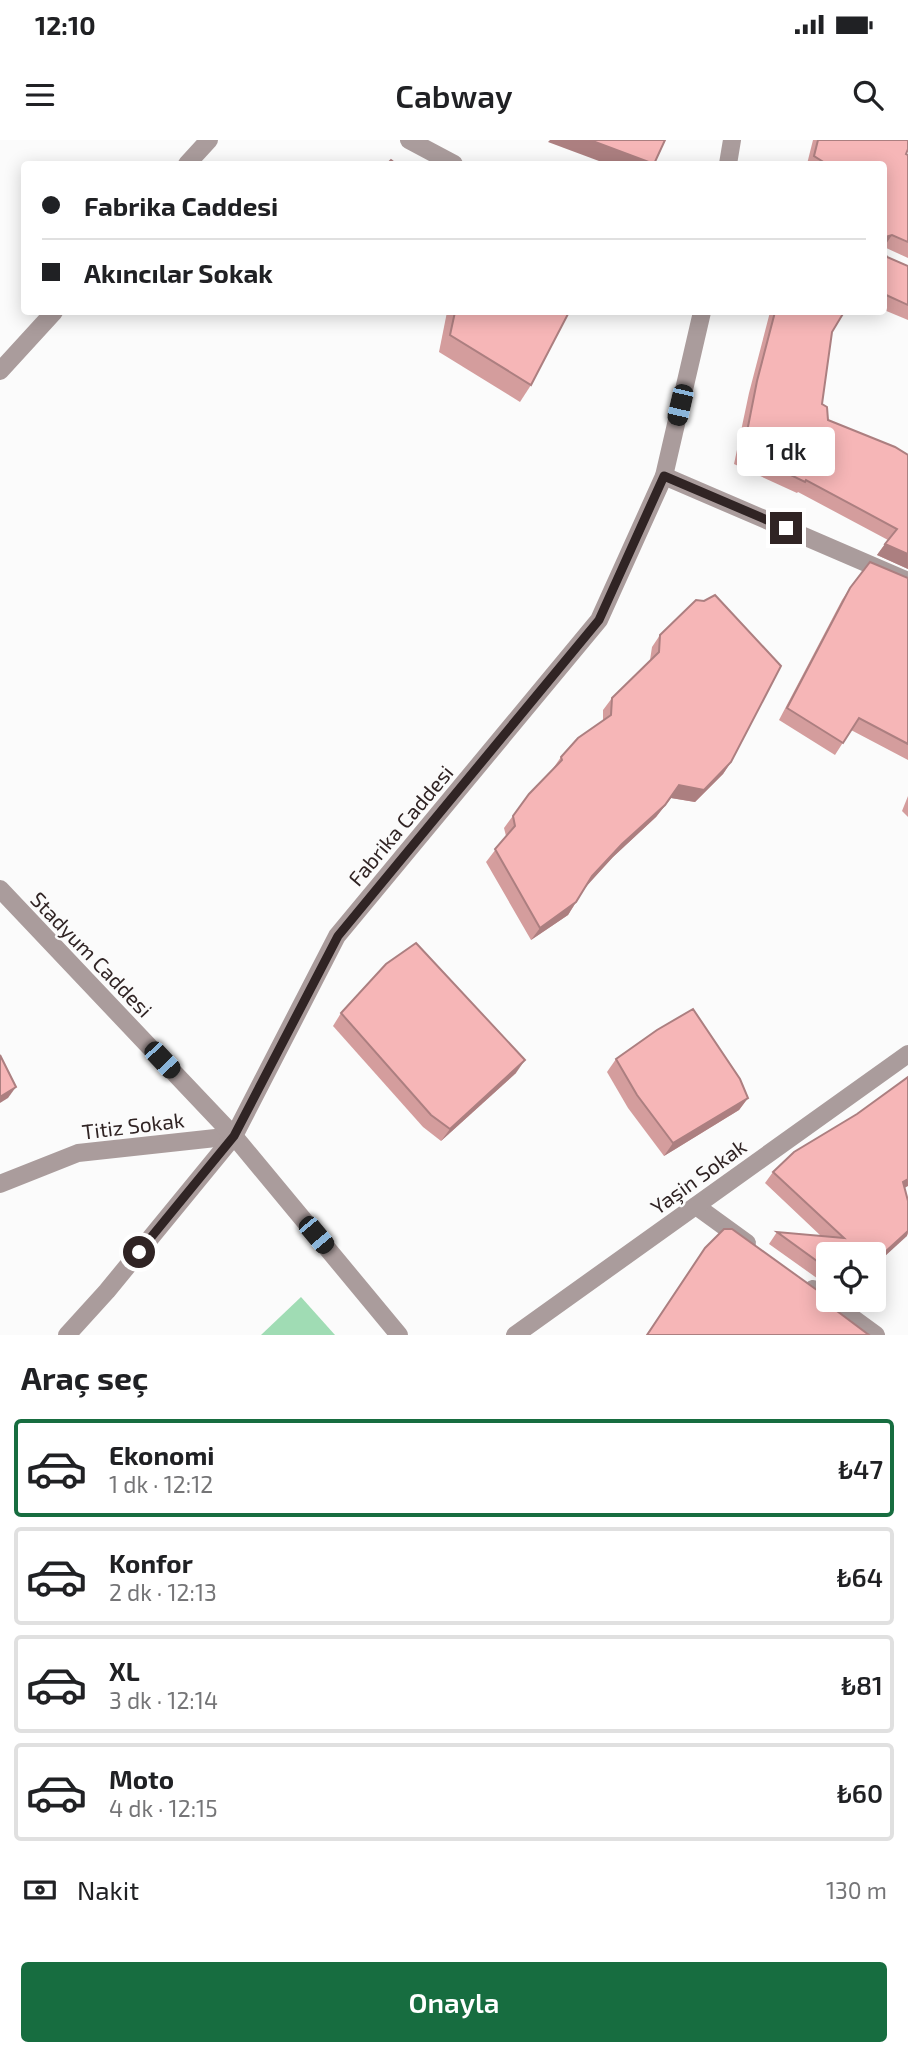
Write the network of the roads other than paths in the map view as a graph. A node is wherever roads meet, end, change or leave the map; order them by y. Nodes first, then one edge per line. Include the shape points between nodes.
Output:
1 (209, 140) edge
2 (409, 140) edge
3 (732, 140) edge
4 (190, 161) edge
5 (448, 161) edge
6 (728, 161) edge
7 (51, 315) edge
8 (701, 315) edge
9 (0, 371) edge
10 (664, 476) junction
11 (908, 581) edge
12 (0, 889) edge
13 (908, 1054) edge
14 (234, 1136) junction
15 (0, 1184) edge
16 (696, 1206) junction
17 (764, 1254) edge
18 (797, 1279) edge
19 (67, 1335) edge
20 (399, 1335) edge
21 (515, 1335) edge
22 (876, 1335) edge

1 - 4 street
2 - 5 street
3 - 6 street
7 - 9 street
8 - 10 street, Fabrika Caddesi
10 - 11 street
10 - 14 street, Fabrika Caddesi via 599,620 338,936
12 - 14 street, Stadyum Caddesi
13 - 16 street, Yaşin Sokak
14 - 15 street, Titiz Sokak via 78,1153
14 - 19 street, Fabrika Caddesi
14 - 20 street, Stadyum Caddesi
16 - 17 street
16 - 21 street, Yaşin Sokak
18 - 22 street

